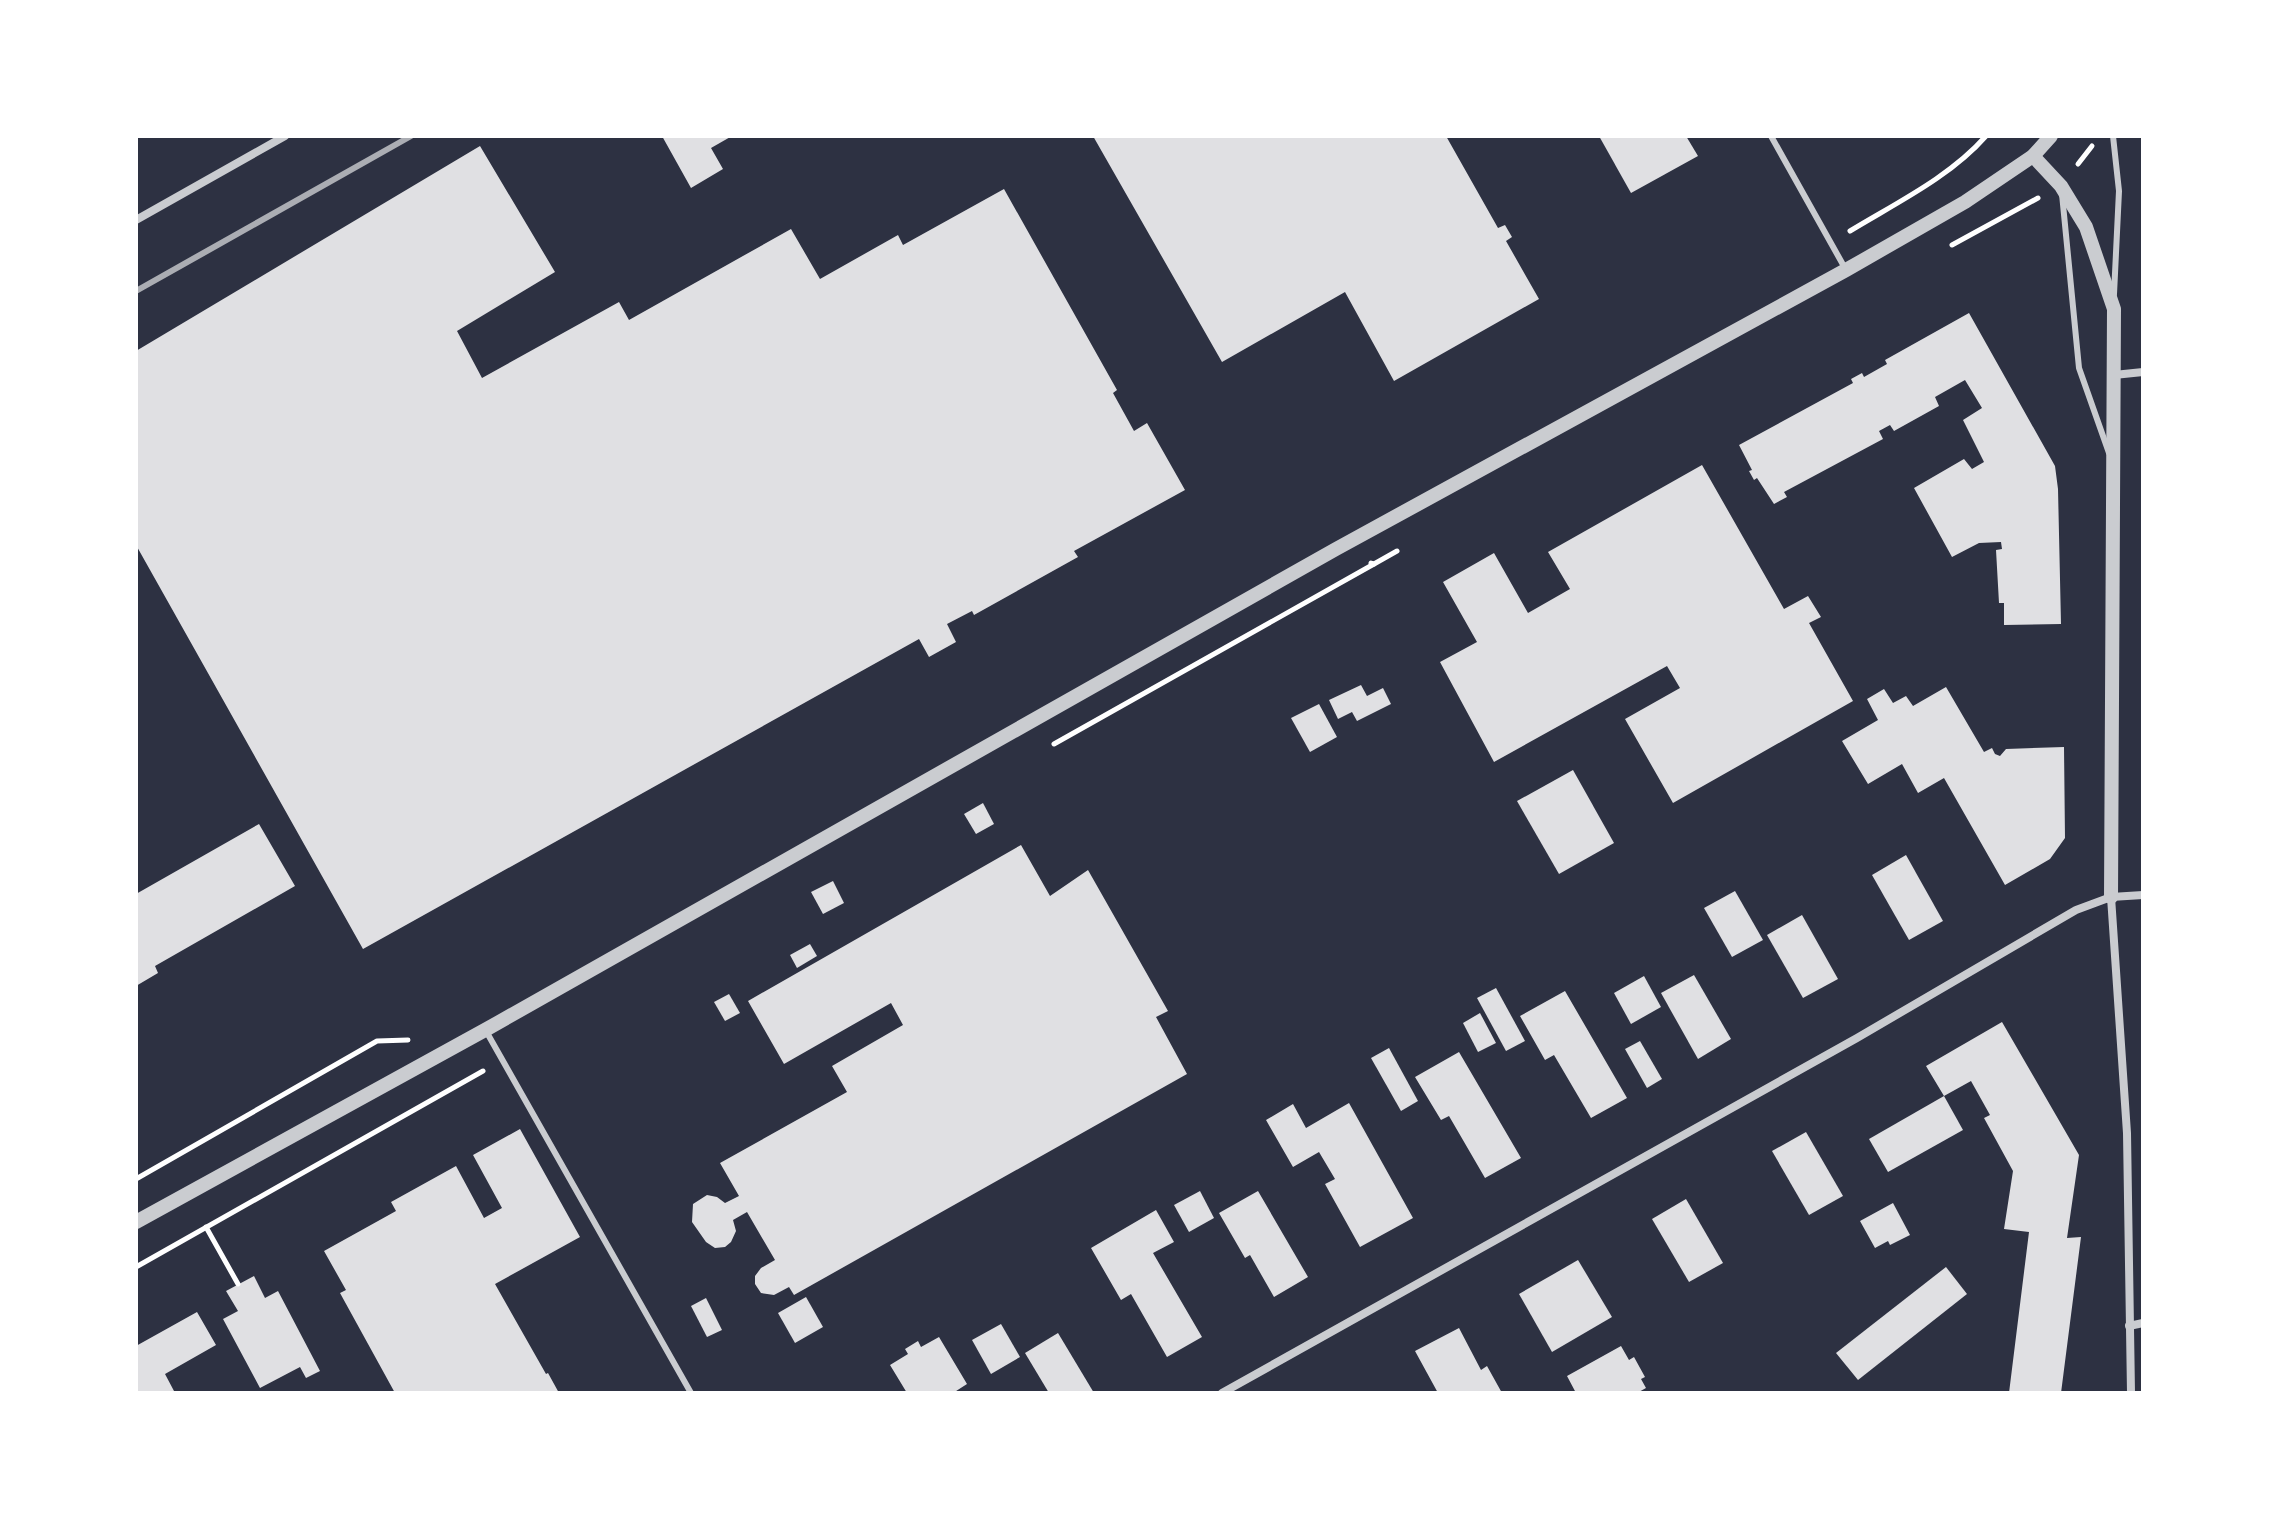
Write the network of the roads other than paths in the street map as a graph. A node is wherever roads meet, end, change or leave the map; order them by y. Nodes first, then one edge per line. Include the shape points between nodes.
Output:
1 (285, 136) edge
2 (1771, 136) edge
3 (2051, 136) edge
4 (2113, 136) edge
5 (2033, 156) junction
6 (2061, 186) junction
7 (136, 220) edge
8 (1846, 270) junction
9 (2114, 309) junction
10 (2143, 372) edge
11 (2114, 375) junction
12 (2115, 469) junction
13 (2143, 895) edge
14 (2111, 897) junction
15 (485, 1030) junction
16 (136, 1222) edge
17 (2143, 1323) edge
18 (2129, 1326) junction
19 (691, 1393) edge
20 (1222, 1393) edge
21 (2131, 1393) edge

1 - 7 street
2 - 8 lane
3 - 5 street
4 - 9 lane via 2119,191
5 - 6 street
5 - 8 street
6 - 9 street via 2086,227
6 - 12 lane via 2079,368
8 - 15 street via 1322,556
9 - 11 street
10 - 11 street
11 - 12 street
12 - 14 street
13 - 14 street
14 - 18 street via 2127,1133
14 - 20 street via 2076,910
15 - 16 street
15 - 19 lane
17 - 18 street
18 - 21 street

